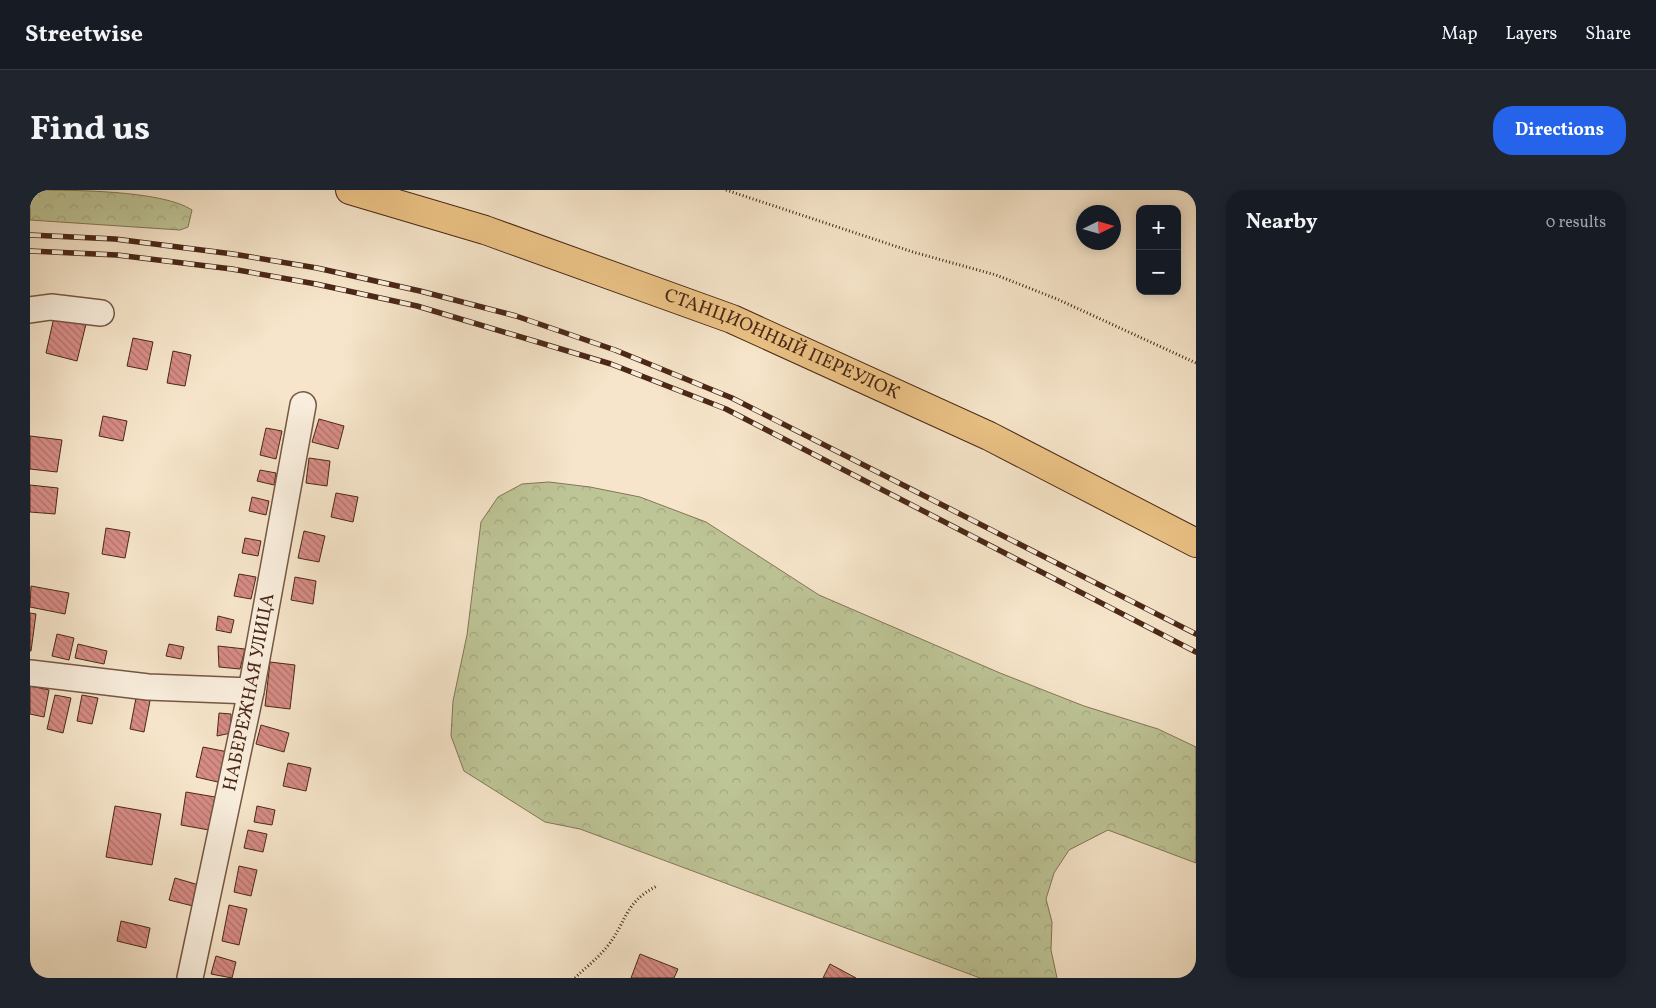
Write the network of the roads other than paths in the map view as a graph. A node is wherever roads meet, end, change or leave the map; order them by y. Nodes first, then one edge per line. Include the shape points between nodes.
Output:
1 (350, 190) edge
2 (30, 310) edge
3 (102, 313) dead end
4 (302, 405) dead end
5 (1196, 543) edge
6 (30, 673) edge
7 (251, 691) junction
8 (190, 978) edge

1 - 5 main road, СТАНЦИОННЫЙ ПЕРЕУЛОК via 485,230 732,319 989,436
2 - 3 street via 51,307
4 - 7 street, НАБЕРЕЖНАЯ УЛИЦА
6 - 7 street via 148,687
7 - 8 street, НАБЕРЕЖНАЯ УЛИЦА

